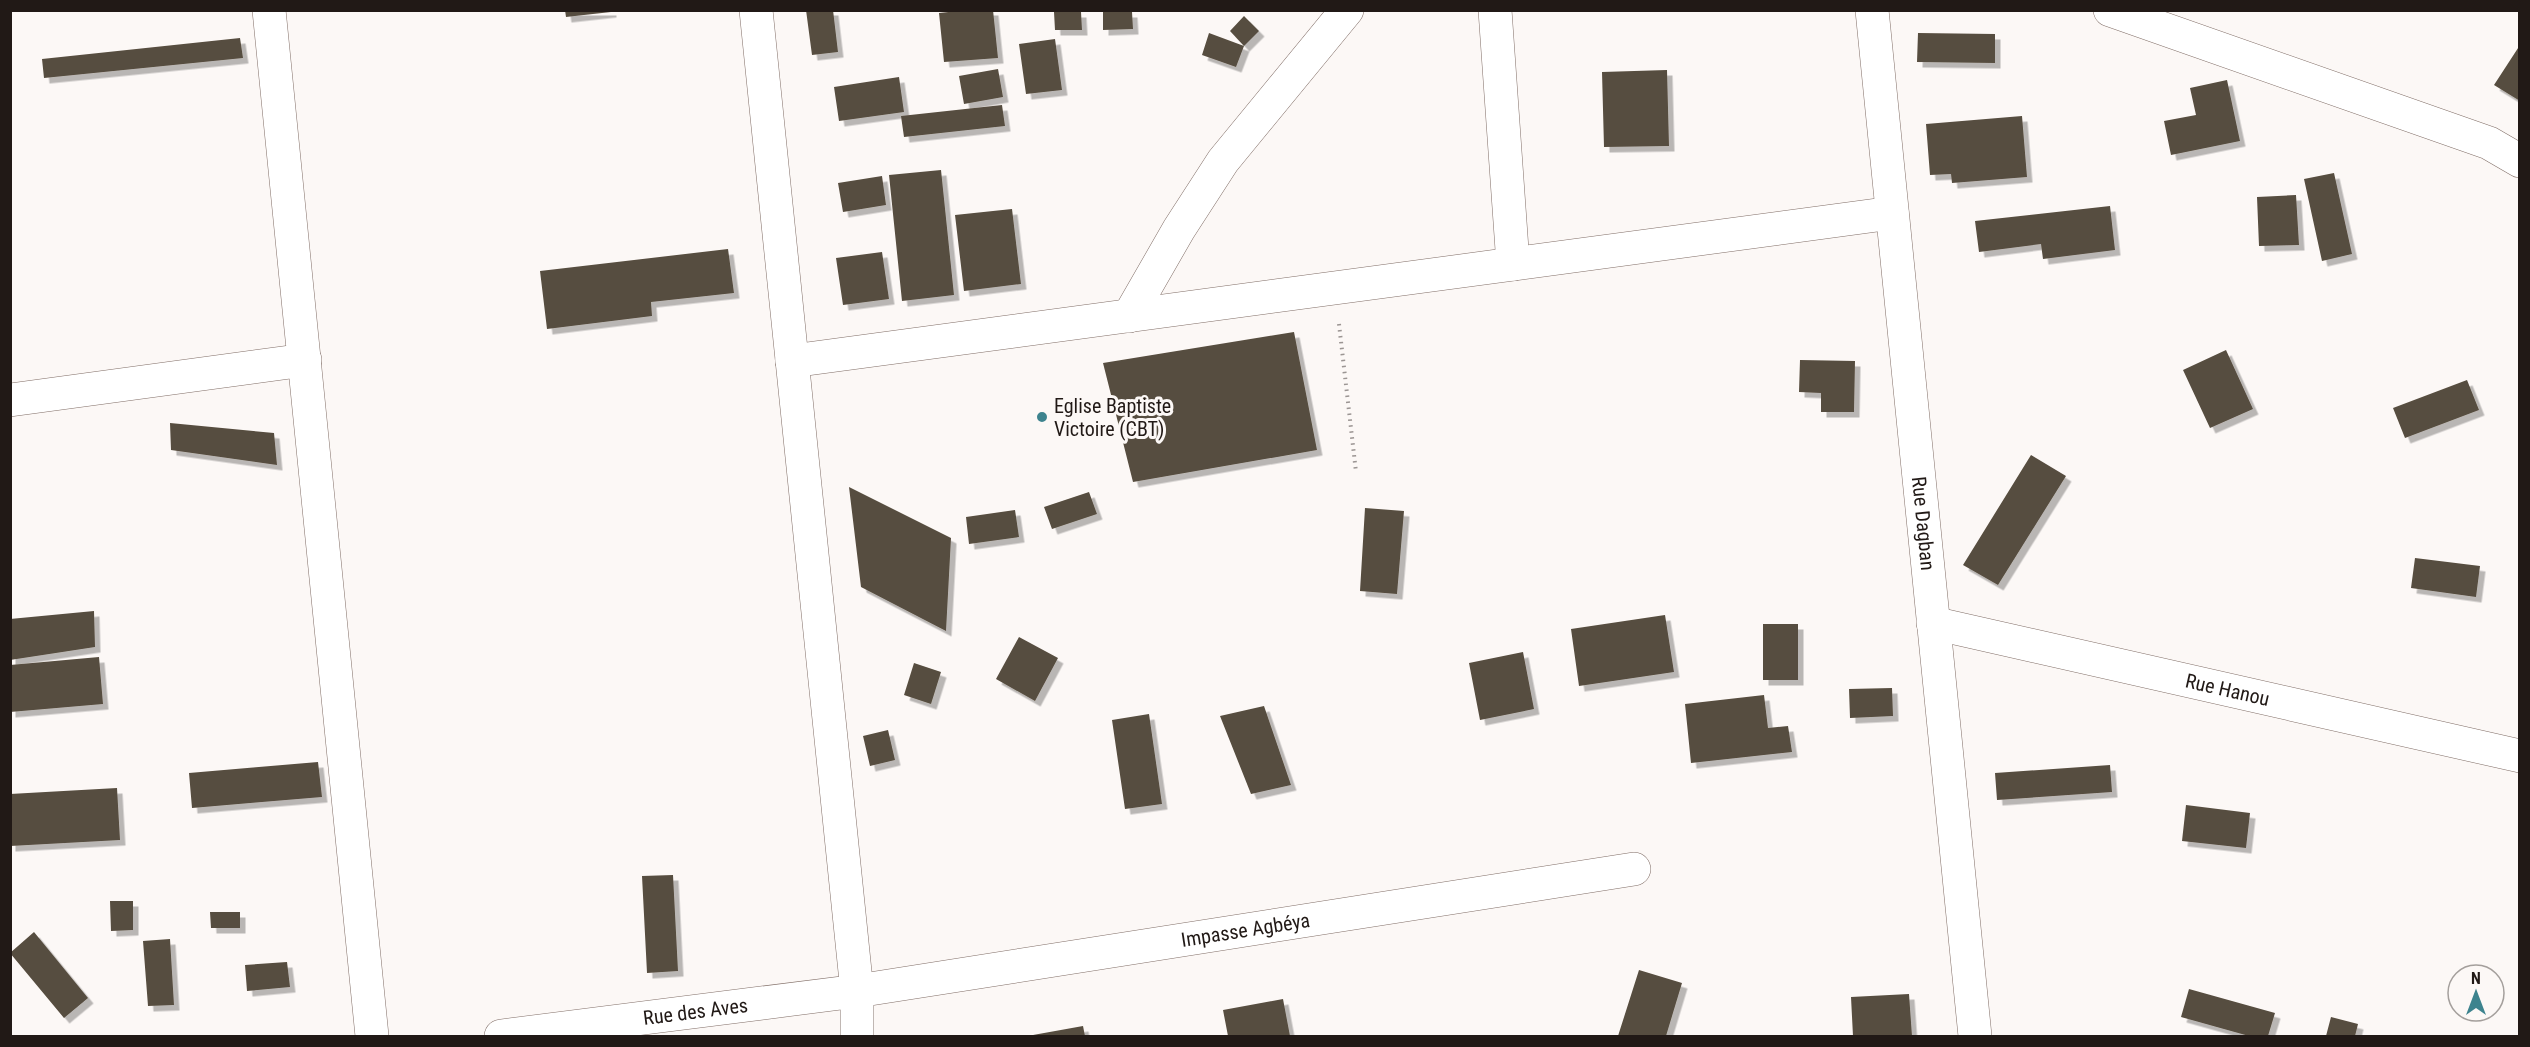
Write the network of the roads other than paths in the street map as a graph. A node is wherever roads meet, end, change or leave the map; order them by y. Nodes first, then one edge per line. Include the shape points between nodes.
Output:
1 (269, 10) edge
2 (756, 10) edge
3 (1347, 10) edge
4 (1495, 10) edge
5 (1872, 10) edge
6 (2110, 10) edge
7 (2520, 161) edge
8 (1892, 213) junction
9 (1513, 264) junction
10 (1129, 316) junction
11 (305, 360) junction
12 (792, 362) junction
13 (10, 400) edge
14 (1933, 623) junction
15 (2520, 756) edge
16 (1634, 869) dead end
17 (857, 991) junction
18 (372, 1036) edge
19 (501, 1036) edge
20 (857, 1036) edge
21 (1975, 1036) edge

1 - 11 street
2 - 12 street
3 - 10 street via 1223,161
4 - 9 street
5 - 8 street, Rue Dagban
6 - 7 street via 2489,143
8 - 9 street
8 - 14 street, Rue Dagban
9 - 10 street
10 - 12 street
11 - 13 street
11 - 18 street
12 - 17 street
14 - 15 street, Rue Hanou
14 - 21 street, Rue Dagban
16 - 17 street, Impasse Agbéya
17 - 19 street, Rue des Aves
17 - 20 street

